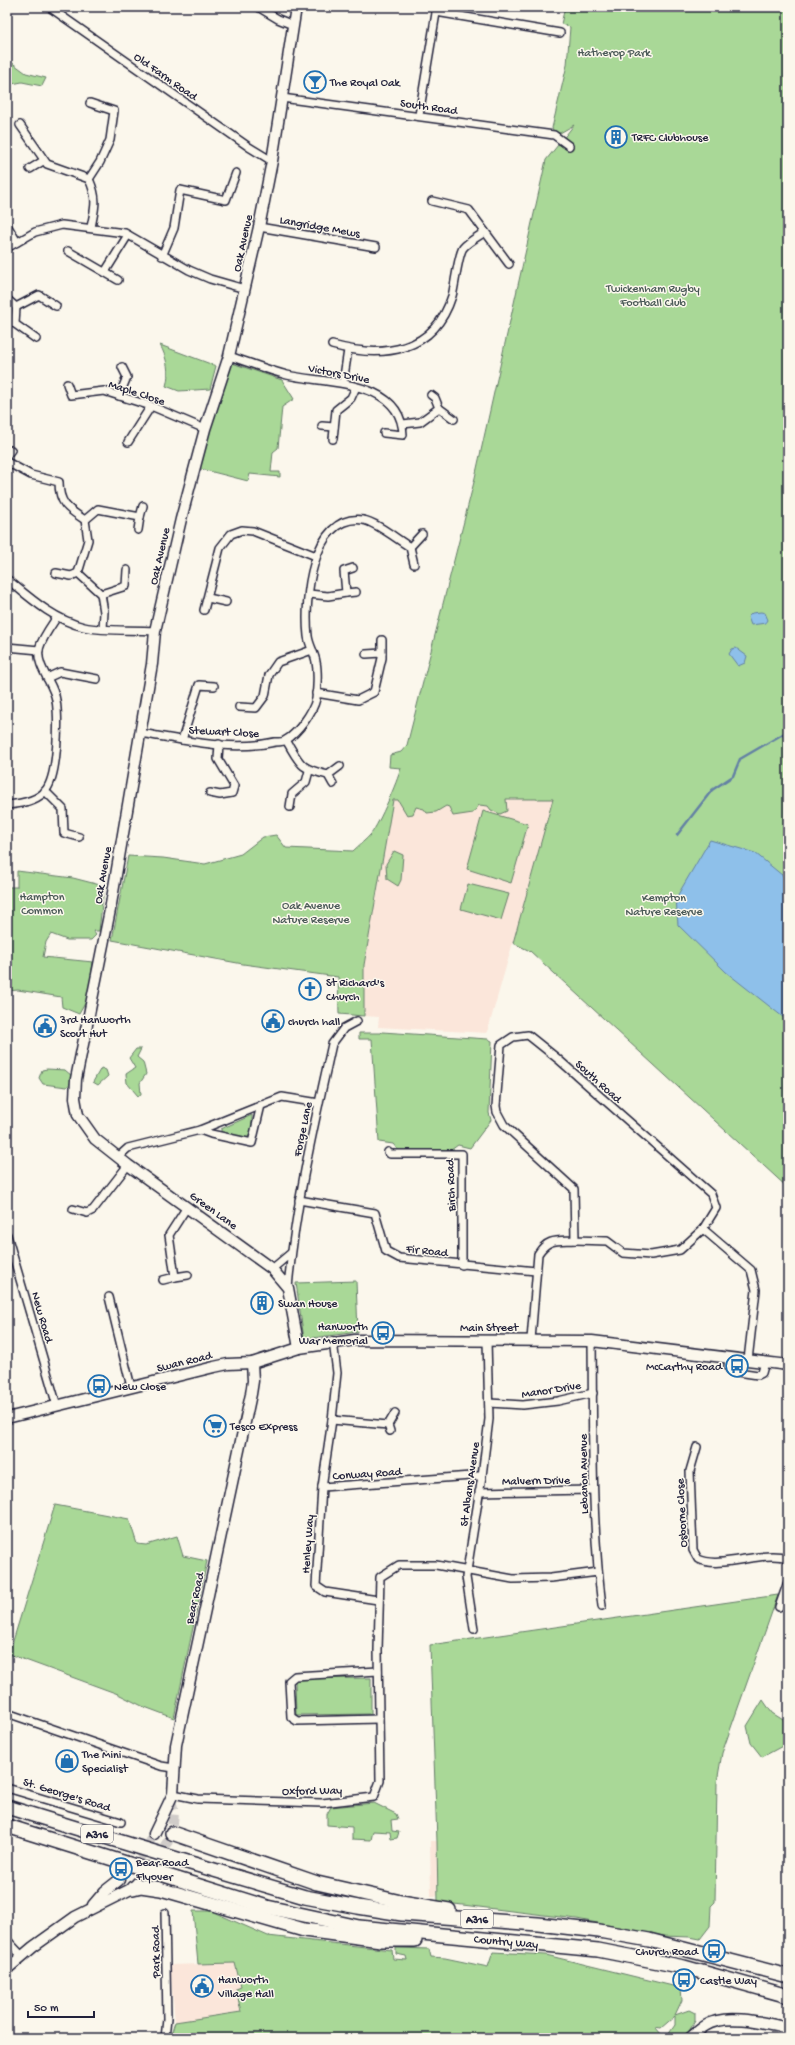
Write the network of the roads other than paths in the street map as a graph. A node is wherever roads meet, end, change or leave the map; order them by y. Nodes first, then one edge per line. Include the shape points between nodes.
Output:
1 (49, 7) edge
2 (258, 7) edge
3 (296, 7) edge
4 (436, 10) edge
5 (293, 25) junction
6 (560, 33) dead end
7 (282, 98) junction
8 (90, 103) dead end
9 (419, 115) junction
10 (20, 124) dead end
11 (569, 146) dead end
12 (43, 161) junction
13 (272, 161) junction
14 (30, 169) dead end
15 (236, 173) dead end
16 (88, 179) junction
17 (432, 201) dead end
18 (7, 226) edge
19 (91, 227) junction
20 (259, 227) junction
21 (485, 232) junction
22 (128, 235) junction
23 (17, 242) junction
24 (7, 248) edge
25 (376, 248) dead end
26 (68, 251) dead end
27 (162, 256) junction
28 (509, 264) dead end
29 (105, 272) junction
30 (118, 280) dead end
31 (245, 289) junction
32 (7, 299) edge
33 (56, 306) dead end
34 (16, 307) junction
35 (36, 339) dead end
36 (332, 345) dead end
37 (348, 350) junction
38 (229, 356) junction
39 (122, 367) dead end
40 (343, 383) junction
41 (67, 384) dead end
42 (356, 387) junction
43 (431, 395) dead end
44 (118, 396) junction
45 (150, 406) junction
46 (439, 408) junction
47 (454, 419) dead end
48 (403, 424) junction
49 (322, 426) dead end
50 (334, 426) junction
51 (205, 429) junction
52 (384, 433) dead end
53 (333, 439) dead end
54 (128, 442) dead end
55 (7, 462) edge
56 (143, 506) dead end
57 (140, 517) junction
58 (85, 520) junction
59 (138, 530) dead end
60 (422, 534) dead end
61 (410, 547) junction
62 (316, 556) junction
63 (414, 564) dead end
64 (353, 568) dead end
65 (127, 570) dead end
66 (56, 573) dead end
67 (78, 573) junction
68 (7, 579) edge
69 (356, 592) dead end
70 (346, 593) junction
71 (101, 594) junction
72 (309, 594) junction
73 (208, 598) junction
74 (226, 602) dead end
75 (204, 610) dead end
76 (57, 617) junction
77 (102, 629) junction
78 (155, 631) junction
79 (382, 640) dead end
80 (7, 647) edge
81 (39, 650) junction
82 (312, 650) junction
83 (382, 653) junction
84 (366, 654) dead end
85 (47, 678) junction
86 (97, 678) dead end
87 (214, 686) dead end
88 (316, 693) junction
89 (239, 707) dead end
90 (140, 733) junction
91 (182, 740) junction
92 (286, 740) junction
93 (219, 744) junction
94 (340, 766) dead end
95 (309, 771) junction
96 (328, 775) junction
97 (333, 784) dead end
98 (45, 791) junction
99 (210, 793) dead end
100 (7, 805) edge
101 (290, 807) dead end
102 (79, 837) dead end
103 (357, 1021) dead end
104 (319, 1103) junction
105 (261, 1105) junction
106 (78, 1115) joint
107 (200, 1130) junction
108 (388, 1152) dead end
109 (118, 1157) junction
110 (128, 1165) junction
111 (299, 1200) junction
112 (187, 1207) junction
113 (73, 1209) dead end
114 (703, 1229) junction
115 (7, 1234) edge
116 (574, 1240) junction
117 (291, 1253) junction
118 (462, 1265) junction
119 (272, 1269) junction
120 (536, 1271) junction
121 (188, 1275) dead end
122 (175, 1277) junction
123 (163, 1280) dead end
124 (288, 1288) junction
125 (109, 1297) dead end
126 (487, 1340) junction
127 (531, 1340) junction
128 (592, 1341) junction
129 (333, 1342) junction
130 (299, 1348) junction
131 (730, 1357) junction
132 (748, 1360) junction
133 (765, 1362) junction
134 (252, 1363) junction
135 (788, 1365) edge
136 (131, 1387) junction
137 (593, 1393) junction
138 (489, 1403) junction
139 (57, 1406) junction
140 (396, 1413) dead end
141 (7, 1418) edge
142 (332, 1420) junction
143 (697, 1447) dead end
144 (482, 1476) junction
145 (322, 1487) junction
146 (593, 1490) junction
147 (479, 1492) junction
148 (788, 1558) edge
149 (467, 1569) junction
150 (598, 1572) junction
151 (788, 1582) edge
152 (378, 1600) junction
153 (602, 1606) dead end
154 (780, 1607) dead end
155 (474, 1629) dead end
156 (378, 1671) junction
157 (7, 1713) edge
158 (379, 1719) junction
159 (174, 1768) junction
160 (7, 1788) edge
161 (172, 1797) junction
162 (7, 1807) edge
163 (121, 1822) dead end
164 (7, 1826) edge
165 (164, 1836) joint
166 (119, 1880) tunnel mouth
167 (135, 1885) joint
168 (90, 1908) junction
169 (165, 1913) dead end
170 (538, 1924) junction
171 (7, 1940) edge
172 (501, 1941) junction
173 (22, 1956) junction
174 (7, 1969) edge
175 (788, 1976) edge
176 (734, 1981) junction
177 (788, 1996) edge
178 (788, 2004) edge
179 (788, 2028) edge
180 (165, 2038) edge
181 (690, 2038) edge

1 - 13 street, Old Farm Road
2 - 5 street
3 - 5 street, Oak Avenue
4 - 6 street
4 - 9 street
5 - 7 street, Oak Avenue
7 - 9 street, South Road
7 - 13 street, Oak Avenue
8 - 16 street via 114,111 110,140 100,162
9 - 11 street, South Road via 554,135
10 - 12 street
12 - 14 street
12 - 16 street via 50,167
13 - 20 street, Oak Avenue
15 - 27 street via 226,200 180,190 174,228
16 - 19 street via 95,192 96,204
17 - 21 street via 469,210
18 - 23 street
19 - 22 street
19 - 23 street via 62,225 35,232
20 - 25 street, Langridge Mews
20 - 31 street, Oak Avenue
21 - 28 street
21 - 37 street via 463,248 452,296 445,314 419,342 391,351
22 - 27 street
22 - 29 street
23 - 24 street
26 - 29 street
27 - 31 street via 210,279
29 - 30 street
31 - 38 street, Oak Avenue
32 - 34 street
33 - 34 street via 39,295
34 - 35 street via 15,324
36 - 37 street
37 - 40 street
38 - 40 street, Victors Drive via 287,375
38 - 51 street, Oak Avenue
39 - 44 street via 127,378
40 - 42 street, Victors Drive
41 - 44 street, Maple Close via 69,398 104,391
42 - 48 street, Victors Drive via 374,392 394,405
42 - 50 street via 351,398 336,410
43 - 46 street
44 - 45 street, Maple Close
45 - 51 street, Maple Close
45 - 54 street
46 - 47 street
46 - 48 street via 420,422
48 - 52 street via 403,434
49 - 50 street
50 - 53 street
51 - 78 street, Oak Avenue
55 - 58 street via 31,476 59,482 62,500
56 - 57 street
57 - 58 street via 98,509
57 - 59 street
58 - 67 street via 88,540
60 - 61 street
61 - 62 street via 395,536 363,520 345,521 328,533
61 - 63 street
62 - 72 street
62 - 73 street via 253,531 236,532 226,538 220,548
64 - 70 street via 344,571
65 - 71 street via 126,586
66 - 67 street via 71,576
67 - 71 street
68 - 76 street
69 - 70 street
70 - 72 street via 328,596
71 - 77 street via 104,612
72 - 82 street via 308,637
73 - 74 street
73 - 75 street
76 - 77 street via 84,627
76 - 81 street
77 - 78 street
78 - 90 street, Oak Avenue
79 - 83 street
80 - 81 street
81 - 85 street via 40,666
82 - 88 street via 317,663
82 - 89 street via 278,662 269,675 265,696 256,708
83 - 84 street
83 - 88 street via 374,692 358,700
85 - 86 street via 60,672
85 - 98 street via 56,699 57,737 53,774
87 - 91 street via 199,685
88 - 92 street via 308,718
90 - 91 street, Stewart Close
90 - 106 street, Oak Avenue via 110,910 76,1079 75,1098
91 - 93 street, Stewart Close
92 - 93 street, Stewart Close via 255,746
92 - 95 street via 300,764
93 - 99 street via 218,759 234,786 232,793
94 - 96 street
95 - 96 street
95 - 101 street via 306,782 292,794
96 - 97 street
98 - 100 street via 22,804
98 - 102 street via 63,809 64,833
103 - 104 street, Forge Lane via 344,1028 332,1044
104 - 105 street via 282,1097
104 - 111 street, Forge Lane
105 - 107 street
105 - 107 street via 252,1143
106 - 109 street, Green Lane via 95,1139
107 - 109 street via 144,1142 128,1148
108 - 118 street, Birch Road via 462,1154
109 - 110 street, Green Lane
110 - 112 street, Green Lane
110 - 113 street via 93,1210 87,1213
111 - 117 street, Forge Lane
111 - 118 street, Fir Road via 375,1213 386,1251 399,1258
112 - 119 street, Green Lane
112 - 122 street via 168,1235
114 - 116 street, South Road via 680,1250 651,1255 623,1253 607,1241
114 - 116 street, South Road via 716,1208 712,1194 528,1035 513,1037 502,1045 497,1112 504,1125 574,1189
114 - 132 street via 752,1270 756,1290
115 - 139 street, New Road
116 - 120 street, South Road via 552,1241 543,1246 538,1254
117 - 119 street
117 - 124 street, Forge Lane
118 - 120 street, Fir Road
119 - 124 street, Green Lane
120 - 127 street, South Road
121 - 122 street
122 - 123 street
124 - 130 street, Green Lane
125 - 136 street
126 - 127 street, Main Street
126 - 129 street, Main Street
126 - 138 street, St Albans Avenue
127 - 128 street, Main Street
128 - 131 street, Main Street
128 - 137 street, Lebanon Avenue
129 - 130 street, Main Street
129 - 142 street, Conway Road via 336,1373
130 - 134 street, Main Street
131 - 132 street, Main Street
131 - 133 street via 728,1368 731,1371 758,1375 762,1373
132 - 133 street, Main Street
133 - 135 street, Main Street
134 - 136 street, Swan Road via 228,1364
134 - 159 street, Bear Road via 251,1394 176,1745
136 - 139 street, Swan Road
137 - 138 street, Manor Drive via 523,1405
137 - 146 street, Lebanon Avenue
138 - 144 street, St Albans Avenue
139 - 141 street, Swan Road
140 - 142 street via 389,1428
142 - 145 street, Conway Road
143 - 148 street, Osborne Close via 690,1471 693,1550 698,1560 709,1563 774,1555
144 - 145 street, Conway Road
144 - 147 street, St Albans Avenue
145 - 152 street, Henley Way via 316,1586 325,1592
146 - 147 street, Malvern Drive
146 - 150 street, Lebanon Avenue
147 - 149 street, St Albans Avenue
149 - 150 street via 513,1579 551,1578
149 - 152 street, Oxford Way via 436,1565 398,1565 380,1577
149 - 155 street, St Albans Avenue
150 - 153 street, Lebanon Avenue
151 - 154 street
152 - 156 street, Oxford Way
156 - 158 street, Oxford Way
156 - 158 street via 295,1676 289,1681 291,1717 297,1721
157 - 159 street via 161,1766
158 - 161 street, Oxford Way via 380,1781 374,1797 322,1803
159 - 161 street, Bear Road
160 - 163 street, St. George's Road
161 - 165 street, Bear Road
162 - 170 highway, Country Way / A316, bridge via 305,1897 402,1914
164 - 172 highway, Country Way / A316, bridge via 267,1908 359,1927
165 - 170 highway via 317,1883 401,1902
166 - 168 street via 104,1891
167 - 168 street
167 - 172 highway via 160,1889 304,1930 381,1940
168 - 173 street via 55,1930
169 - 180 street, Park Road
170 - 175 highway, Country Way / A316 via 649,1940
171 - 173 street
172 - 176 highway, Country Way / A316 via 559,1945 636,1957
173 - 174 street
176 - 177 highway, Country Way / A316
176 - 178 highway
179 - 181 street via 724,2020 705,2025

